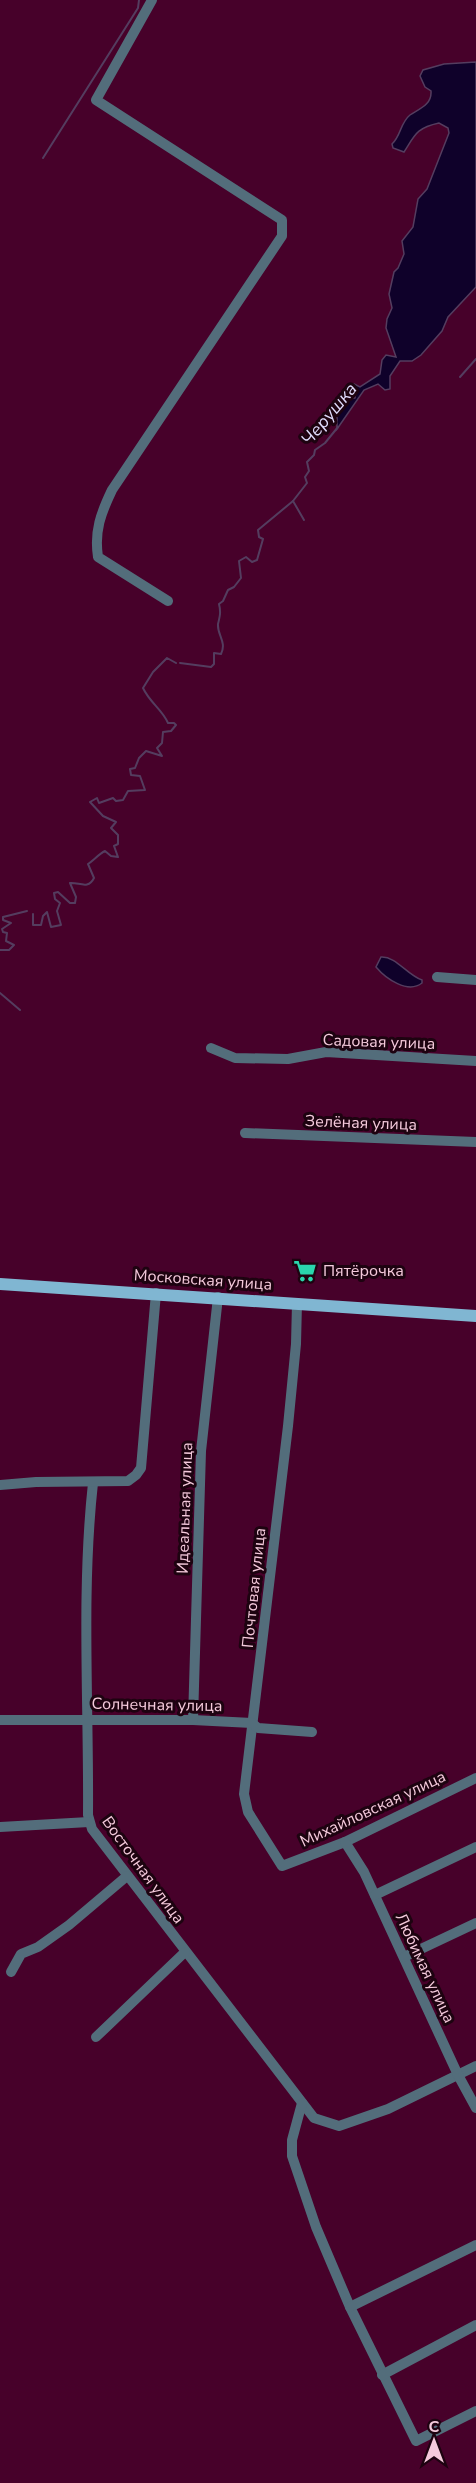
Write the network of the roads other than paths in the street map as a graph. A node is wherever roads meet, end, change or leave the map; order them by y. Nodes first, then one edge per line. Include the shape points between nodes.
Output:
1 (152, 0) edge
2 (168, 601) dead end
3 (437, 976) dead end
4 (476, 980) edge
5 (211, 1047) dead end
6 (476, 1061) edge
7 (245, 1133) dead end
8 (476, 1142) edge
9 (0, 1284) edge
10 (156, 1293) junction
11 (218, 1297) junction
12 (297, 1303) junction
13 (476, 1316) edge
14 (93, 1483) junction
15 (0, 1485) edge
16 (88, 1719) junction
17 (0, 1720) edge
18 (193, 1720) junction
19 (252, 1723) junction
20 (312, 1732) dead end
21 (476, 1778) edge
22 (89, 1822) junction
23 (0, 1827) edge
24 (345, 1842) junction
25 (476, 1847) edge
26 (282, 1866) joint
27 (127, 1876) junction
28 (375, 1895) junction
29 (476, 1923) edge
30 (185, 1952) junction
31 (404, 1958) junction
32 (11, 1972) dead end
33 (96, 2037) dead end
34 (476, 2066) edge
35 (458, 2075) junction
36 (302, 2103) junction
37 (476, 2108) edge
38 (476, 2245) edge
39 (350, 2307) junction
40 (476, 2325) edge
41 (382, 2375) junction
42 (476, 2411) edge

1 - 2 street via 96,100 282,220 282,236 112,490 99,518 98,557
3 - 4 street
5 - 6 street, Садовая улица via 235,1058 288,1059 326,1052
7 - 8 street, Зелёная улица
9 - 10 main road, Московская улица
10 - 11 main road, Московская улица
10 - 14 street via 141,1468 128,1481
11 - 12 main road, Московская улица
11 - 18 street, Идеальная улица via 201,1451
12 - 13 main road, Московская улица
12 - 19 street, Почтовая улица via 288,1426
14 - 15 street
14 - 16 street, Восточная улица via 88,1528
16 - 17 street, Солнечная улица
16 - 18 street, Солнечная улица
16 - 22 street, Восточная улица
18 - 19 street, Солнечная улица
19 - 20 street, Солнечная улица via 258,1728
19 - 26 street, Почтовая улица via 244,1794 248,1812
21 - 24 street, Михайловская улица
22 - 23 street
22 - 27 street, Восточная улица
24 - 26 street, Михайловская улица
24 - 28 street, Любимая улица
25 - 28 street
27 - 30 street, Восточная улица
27 - 32 street via 69,1925 21,1954
28 - 31 street, Любимая улица
29 - 31 street
30 - 33 street
30 - 36 street, Восточная улица
31 - 35 street, Любимая улица
34 - 35 street
35 - 36 street, Восточная улица via 388,2109 339,2126 314,2118
35 - 37 street, Любимая улица
36 - 39 street via 292,2156 316,2227
38 - 39 street
39 - 41 street
40 - 41 street
41 - 42 street via 416,2441

